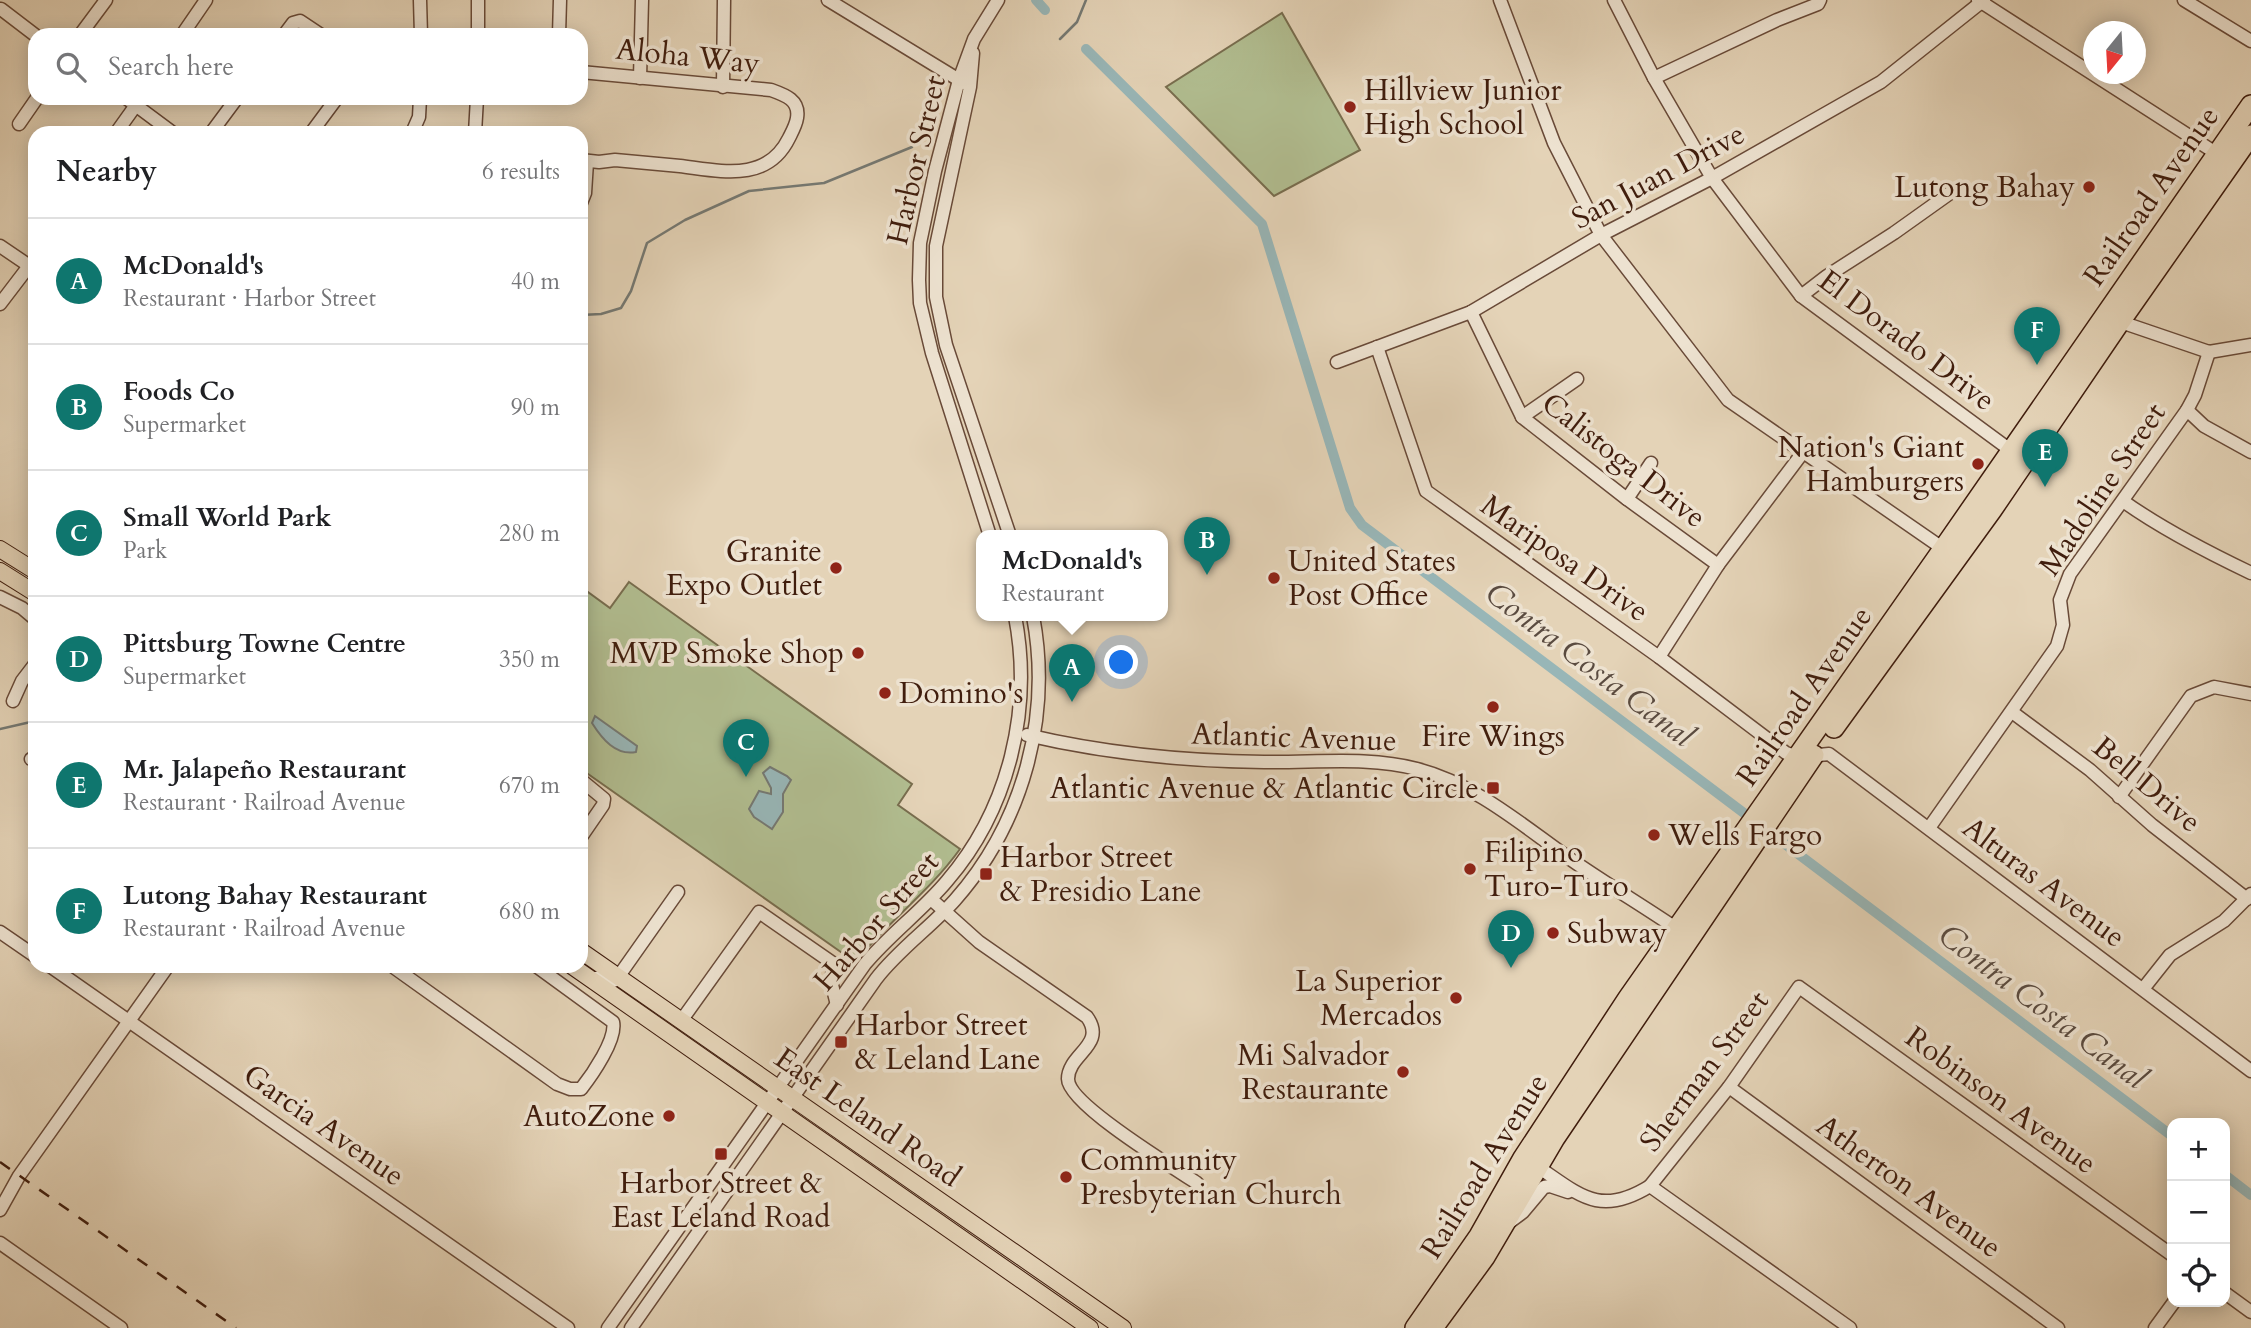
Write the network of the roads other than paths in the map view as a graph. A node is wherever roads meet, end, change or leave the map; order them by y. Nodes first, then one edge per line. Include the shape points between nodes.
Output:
1 (7, 0) edge
2 (106, 0) edge
3 (206, 0) edge
4 (478, 0) edge
5 (560, 0) edge
6 (642, 0) edge
7 (724, 0) edge
8 (828, 0) edge
9 (998, 0) edge
10 (1500, 0) edge
11 (1614, 0) edge
12 (1820, 0) edge
13 (2184, 0) edge
14 (1981, 1) edge
15 (420, 3) edge
16 (0, 10) edge
17 (85, 28) edge
18 (188, 28) edge
19 (289, 28) edge
20 (310, 28) edge
21 (421, 28) edge
22 (478, 28) edge
23 (559, 28) edge
24 (28, 30) edge
25 (2251, 41) edge
26 (588, 73) edge
27 (640, 78) junction
28 (1654, 78) junction
29 (965, 83) junction
30 (723, 87) junction
31 (32, 105) edge
32 (131, 105) edge
33 (140, 105) edge
34 (232, 105) edge
35 (332, 105) edge
36 (420, 105) edge
37 (477, 105) edge
38 (2251, 105) edge
39 (19, 124) dead end
40 (120, 126) edge
41 (165, 126) edge
42 (216, 126) edge
43 (316, 126) edge
44 (415, 126) edge
45 (475, 126) edge
46 (2251, 135) edge
47 (2224, 159) junction
48 (588, 161) edge
49 (1712, 178) junction
50 (1953, 191) dead end
51 (1601, 235) junction
52 (0, 246) edge
53 (28, 265) edge
54 (28, 272) edge
55 (1801, 296) junction
56 (0, 304) edge
57 (1471, 312) junction
58 (2112, 318) junction
59 (2251, 345) edge
60 (1377, 347) junction
61 (2209, 352) junction
62 (1337, 362) dead end
63 (1577, 379) dead end
64 (2187, 410) junction
65 (1522, 417) junction
66 (1804, 451) junction
67 (2251, 452) edge
68 (2019, 456) junction
69 (1651, 463) dead end
70 (1627, 499) junction
71 (2123, 501) junction
72 (988, 530) edge
73 (1008, 530) edge
74 (0, 549) edge
75 (1950, 554) junction
76 (1718, 565) junction
77 (28, 567) edge
78 (0, 571) edge
79 (2251, 573) edge
80 (28, 589) edge
81 (0, 597) edge
82 (28, 613) edge
83 (1016, 621) edge
84 (1034, 621) edge
85 (1659, 657) junction
86 (28, 673) edge
87 (2251, 694) edge
88 (13, 701) dead end
89 (2012, 712) junction
90 (1017, 732) junction
91 (1034, 736) junction
92 (1806, 756) junction
93 (588, 786) edge
94 (2119, 797) junction
95 (588, 827) edge
96 (1929, 828) junction
97 (678, 892) dead end
98 (2249, 896) edge
99 (931, 899) junction
100 (944, 912) junction
101 (0, 932) edge
102 (1683, 933) junction
103 (28, 951) edge
104 (588, 956) edge
105 (834, 964) junction
106 (60, 973) edge
107 (163, 973) edge
108 (402, 973) edge
109 (546, 973) edge
110 (582, 973) edge
111 (618, 977) junction
112 (590, 979) junction
113 (849, 987) junction
114 (1799, 987) joint
115 (2143, 989) junction
116 (837, 1004) junction
117 (130, 1021) junction
118 (681, 1021) junction
119 (2251, 1070) edge
120 (1729, 1087) junction
121 (777, 1088) junction
122 (793, 1100) junction
123 (766, 1102) junction
124 (783, 1114) junction
125 (1530, 1162) junction
126 (1197, 1184) dead end
127 (1650, 1186) junction
128 (1584, 1197) junction
129 (0, 1210) edge
130 (1502, 1228) junction
131 (0, 1243) edge
132 (2167, 1251) edge
133 (2230, 1297) edge
134 (2170, 1307) edge
135 (2251, 1312) edge
136 (121, 1328) edge
137 (568, 1328) edge
138 (608, 1328) edge
139 (631, 1328) edge
140 (1090, 1328) edge
141 (1123, 1328) edge
142 (1415, 1328) edge
143 (1433, 1328) edge
144 (1850, 1328) edge
145 (2059, 1328) edge
146 (2155, 1328) edge

1 - 16 street
2 - 17 street
3 - 18 street
4 - 22 street
5 - 23 street
6 - 27 street
7 - 30 street
8 - 29 street
9 - 29 street, Harbor Street via 974,39
10 - 51 street via 1554,143
11 - 28 street, El Dorado Drive
12 - 28 street
13 - 25 street
14 - 47 street
14 - 49 street, San Juan Drive via 1881,82
15 - 21 street
16 - 24 street
19 - 20 street via 300,21
26 - 27 street, Aloha Way
27 - 30 street, Aloha Way
28 - 49 street, El Dorado Drive
29 - 72 street, Harbor Street via 935,171 920,243 920,303 946,403
29 - 73 street, Harbor Street via 936,246 936,297 946,345
30 - 48 street, Aloha Way via 771,90 789,96 798,115 783,151 773,161 730,172
31 - 39 street
32 - 40 street
33 - 41 street
34 - 42 street
35 - 43 street
36 - 44 street
37 - 45 street
38 - 47 highway, Railroad Avenue
46 - 47 highway, Railroad Avenue
47 - 58 highway, Railroad Avenue
49 - 51 street, San Juan Drive
49 - 55 street, El Dorado Drive
50 - 55 street
51 - 57 street, San Juan Drive
51 - 66 street via 1728,400
52 - 53 street
54 - 56 street
55 - 68 street, El Dorado Drive
57 - 60 street, San Juan Drive
57 - 65 street, Calistoga Drive
58 - 61 street
58 - 68 highway, Railroad Avenue
59 - 61 street
60 - 62 street, San Juan Drive
60 - 85 street, Mariposa Drive via 1426,491
61 - 64 street, Madoline Street
63 - 65 street
64 - 67 street via 2204,426
64 - 71 street, Madoline Street
65 - 70 street, Calistoga Drive
66 - 75 street
66 - 76 street
68 - 75 highway, Railroad Avenue
69 - 70 street
70 - 76 street, Calistoga Drive
71 - 79 street via 2201,549
71 - 89 street, Madoline Street via 2070,575 2060,600 2063,625 2057,646
74 - 77 main road
75 - 92 highway, Railroad Avenue
76 - 85 street
78 - 80 main road
81 - 82 street
83 - 90 street, Harbor Street via 1021,673
84 - 91 street, Harbor Street via 1039,673
85 - 92 street, Mariposa Drive via 1786,752
86 - 88 street
87 - 94 street via 2214,687 2191,696
89 - 94 street, Bell Drive via 2091,770
89 - 96 street, Madoline Street
90 - 91 street, Atlantic Avenue
90 - 99 street, Harbor Street via 989,817 968,854
91 - 100 street, Harbor Street via 1005,826 979,870
91 - 102 street, Atlantic Avenue via 1157,758 1376,762 1430,772 1486,799
92 - 96 street, Alturas Avenue via 1829,754
92 - 102 highway, Railroad Avenue
93 - 95 street via 604,799
94 - 98 street, Bell Drive
96 - 115 street, Alturas Avenue
97 - 111 street
98 - 115 street via 2224,921 2170,955
99 - 100 street
99 - 113 street, Harbor Street via 880,947
100 - 122 street, Harbor Street via 883,970
100 - 126 street via 1087,1017 1093,1033 1068,1075 1073,1093
101 - 103 street
102 - 125 highway, Railroad Avenue via 1573,1080
104 - 111 main road, East Leland Road
105 - 113 street via 836,976
105 - 116 street via 831,981
105 - 118 street via 760,912
106 - 117 street, Garcia Avenue
107 - 117 street
108 - 109 street via 557,1084 581,1089 609,1043 613,1022
110 - 112 main road, East Leland Road
111 - 112 street via 611,982 602,977
111 - 118 main road, East Leland Road
112 - 123 main road, East Leland Road
113 - 116 street, Harbor Street
114 - 120 street, Sherman Street
114 - 132 street, Robinson Avenue
115 - 119 street, Alturas Avenue
116 - 121 street, Harbor Street
117 - 129 street via 19,1176
117 - 137 street, Garcia Avenue
118 - 121 main road, East Leland Road
120 - 127 street, Sherman Street
120 - 145 street, Atherton Avenue
121 - 122 main road, East Leland Road
121 - 123 street, Harbor Street
122 - 124 street, Harbor Street
122 - 141 main road, East Leland Road
123 - 124 main road, East Leland Road
123 - 138 street, Harbor Street
124 - 139 street, Harbor Street
124 - 140 main road, East Leland Road
125 - 128 street
125 - 130 highway, Railroad Avenue
125 - 142 highway, Railroad Avenue
127 - 128 street via 1619,1201
127 - 144 street
128 - 130 street via 1544,1187
130 - 143 highway, Railroad Avenue
131 - 136 street
133 - 135 street
134 - 146 street

